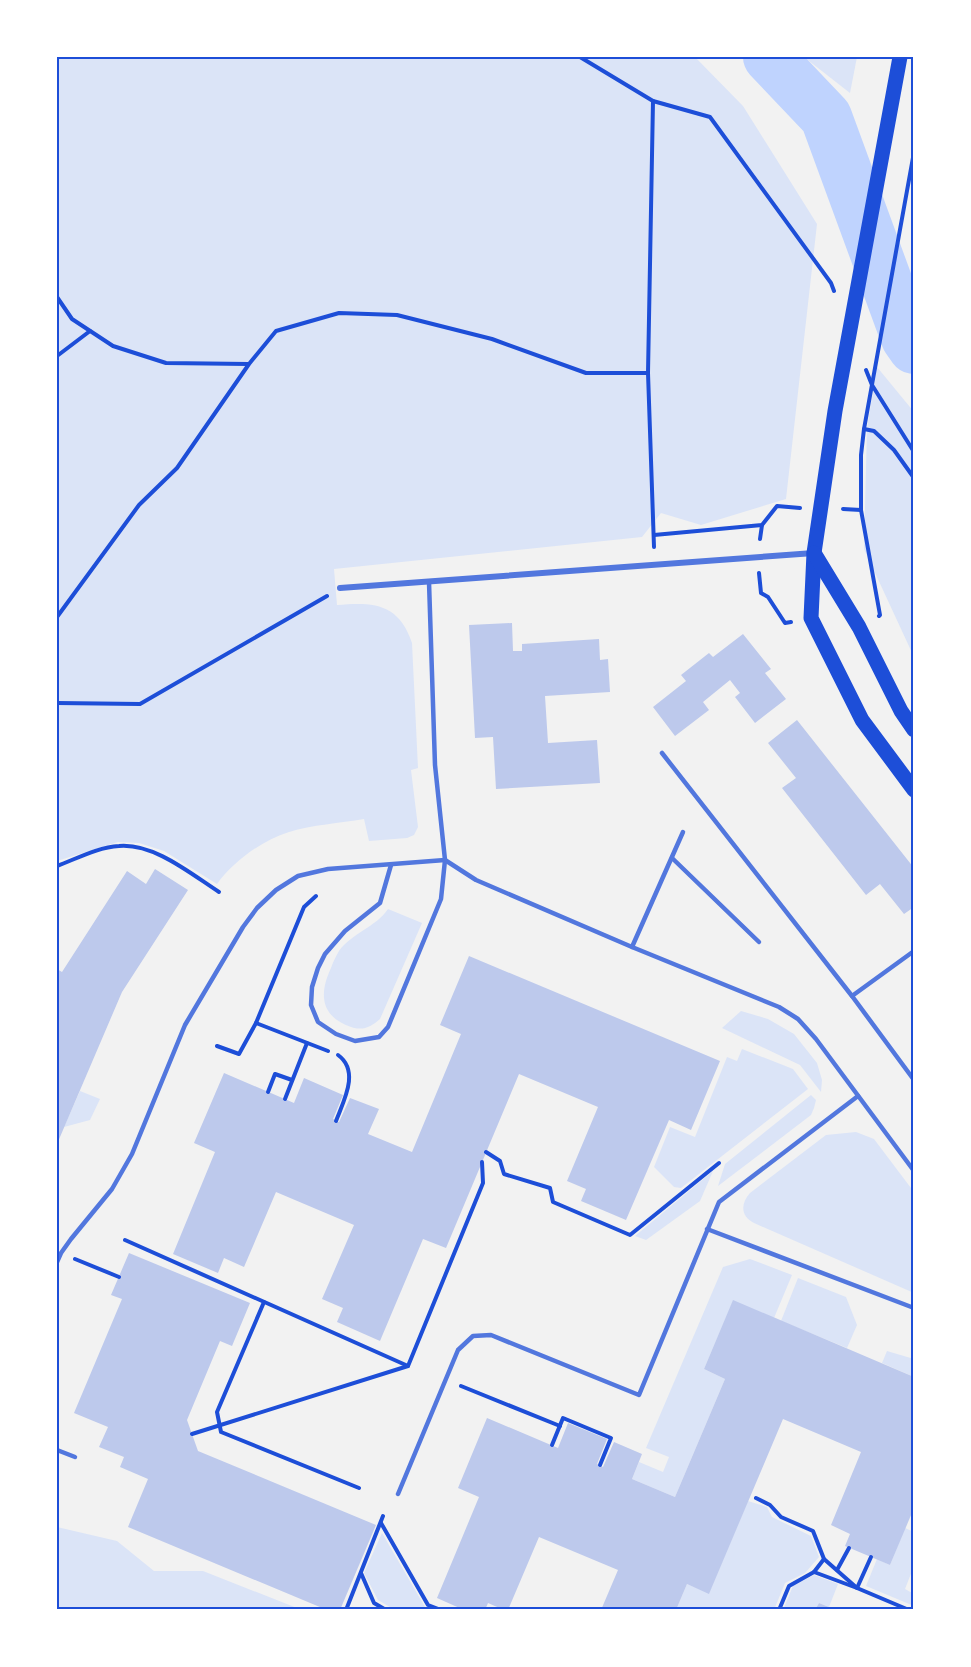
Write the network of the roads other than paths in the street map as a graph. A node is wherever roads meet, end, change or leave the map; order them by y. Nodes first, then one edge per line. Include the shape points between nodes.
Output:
1 (900, 57) edge
2 (814, 553) junction
3 (429, 582) junction
4 (340, 588) road end
5 (914, 730) edge
6 (662, 753) dead end
7 (914, 790) edge
8 (683, 832) dead end
9 (672, 858) junction
10 (445, 860) junction
11 (391, 865) junction
12 (759, 942) dead end
13 (632, 947) junction
14 (914, 951) edge
15 (852, 996) junction
16 (914, 1080) edge
17 (858, 1096) junction
18 (914, 1171) edge
19 (707, 1229) junction
20 (57, 1262) edge
21 (914, 1308) edge
22 (57, 1450) edge
23 (75, 1457) dead end
24 (398, 1494) dead end

1 - 2 main road via 835,411
2 - 3 street
2 - 5 main road
2 - 7 main road via 811,618 862,720
3 - 4 street
3 - 10 lane via 435,765
6 - 15 lane
8 - 9 lane
9 - 12 lane
9 - 13 lane
10 - 11 lane
10 - 11 lane via 441,899 388,1027 378,1037 355,1041 318,1022 311,1005 312,987 325,954 345,931 380,903
10 - 13 lane via 476,880
11 - 20 lane via 298,876 257,908 185,1025 132,1154 112,1190
13 - 17 lane via 779,1007 798,1019
14 - 15 lane
15 - 16 lane
17 - 18 lane
17 - 19 lane via 719,1202
19 - 21 lane
19 - 24 lane via 639,1395 491,1335 473,1336 458,1350
22 - 23 lane

